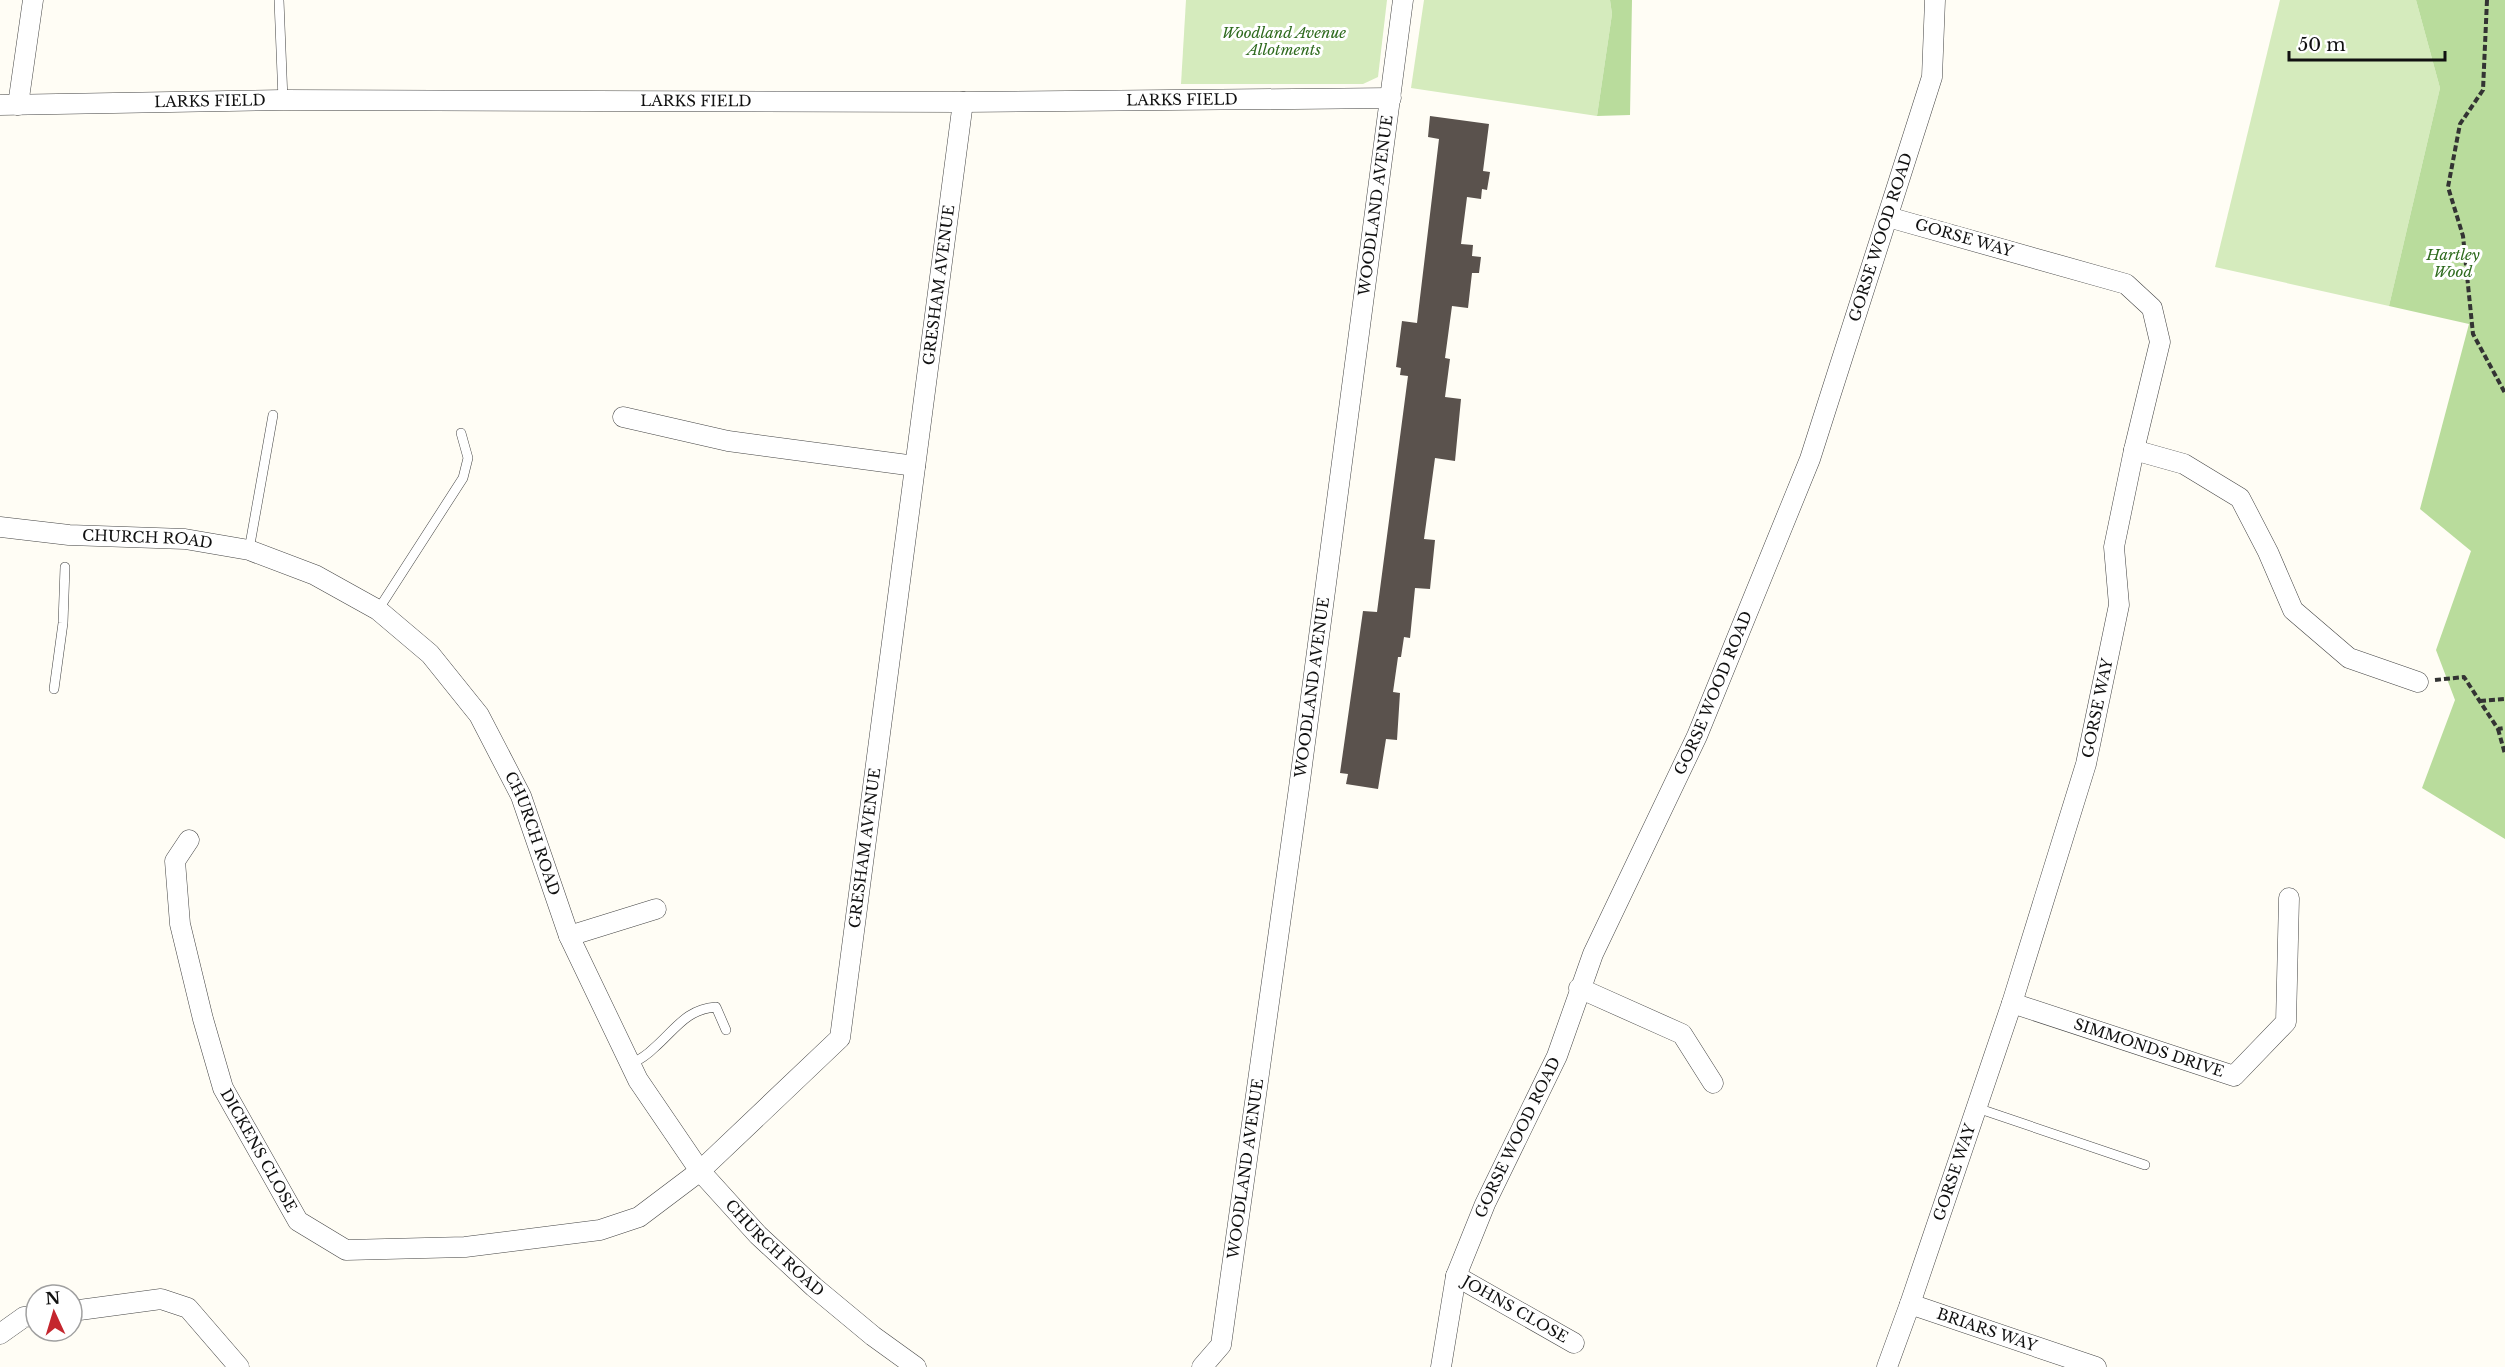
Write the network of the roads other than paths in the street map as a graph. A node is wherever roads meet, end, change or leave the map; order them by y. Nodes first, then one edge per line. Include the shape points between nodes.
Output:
1 (33, 0) edge
2 (279, 0) edge
3 (1403, 0) edge
4 (1935, 0) edge
5 (1391, 98) junction
6 (283, 100) junction
7 (963, 102) junction
8 (9, 105) edge
9 (1888, 217) junction
10 (273, 415) dead end
11 (623, 417) dead end
12 (461, 433) dead end
13 (2134, 450) junction
14 (915, 466) junction
15 (0, 527) edge
16 (249, 550) junction
17 (65, 567) dead end
18 (378, 610) junction
19 (2418, 682) road end
20 (54, 689) dead end
21 (189, 840) dead end
22 (2289, 898) dead end
23 (656, 909) dead end
24 (569, 936) junction
25 (1579, 988) junction
26 (2012, 1003) junction
27 (726, 1030) dead end
28 (631, 1064) junction
29 (1713, 1083) dead end
30 (1977, 1108) junction
31 (2145, 1165) dead end
32 (700, 1171) junction
33 (1456, 1276) junction
34 (1910, 1304) junction
35 (84, 1309) edge
36 (24, 1317) edge
37 (0, 1334) edge
38 (1574, 1343) dead end
39 (239, 1367) edge
40 (916, 1367) edge
41 (1202, 1367) edge
42 (1441, 1367) edge
43 (1887, 1367) edge
44 (2096, 1367) edge

1 - 8 street
2 - 6 lane
3 - 5 street, WOODLAND AVENUE
4 - 9 street, GORSE WOOD ROAD via 1932,77
5 - 7 street, LARKS FIELD
5 - 41 street, WOODLAND AVENUE via 1221,1345
6 - 7 street, LARKS FIELD
6 - 8 street, LARKS FIELD
7 - 14 street, GRESHAM AVENUE
9 - 13 street, GORSE WAY via 2126,284 2152,308 2160,342
9 - 25 street, GORSE WOOD ROAD via 1810,459 1697,736
10 - 16 lane
11 - 14 street via 728,441
12 - 18 lane via 468,458 463,478
13 - 19 street via 2184,464 2240,498 2293,610 2349,658
13 - 26 street, GORSE WAY via 2114,547 2119,605 2086,764
14 - 32 street, GRESHAM AVENUE via 840,1038
15 - 16 street, CHURCH ROAD via 69,535 185,539
16 - 18 street, CHURCH ROAD via 315,575
17 - 20 lane via 63,623
18 - 24 street, CHURCH ROAD via 430,654 479,716 521,796
21 - 32 street, DICKENS CLOSE via 175,861 180,924 223,1088 298,1221 346,1250 465,1247 600,1230 639,1217
22 - 26 street, SIMMONDS DRIVE via 2286,1022 2234,1076
23 - 24 street
24 - 28 street, CHURCH ROAD
25 - 29 street via 1682,1034
25 - 33 street, GORSE WOOD ROAD via 1557,1056 1485,1204
26 - 30 street, GORSE WAY
27 - 28 lane via 716,1007 696,1011
28 - 32 street, CHURCH ROAD
30 - 31 lane
30 - 34 street, GORSE WAY
32 - 40 street, CHURCH ROAD via 758,1235 814,1287
33 - 38 street, JOHNS CLOSE
33 - 42 street, GORSE WOOD ROAD
34 - 43 street, GORSE WAY
34 - 44 street, BRIARS WAY
35 - 39 street via 161,1299 188,1308
36 - 37 street

